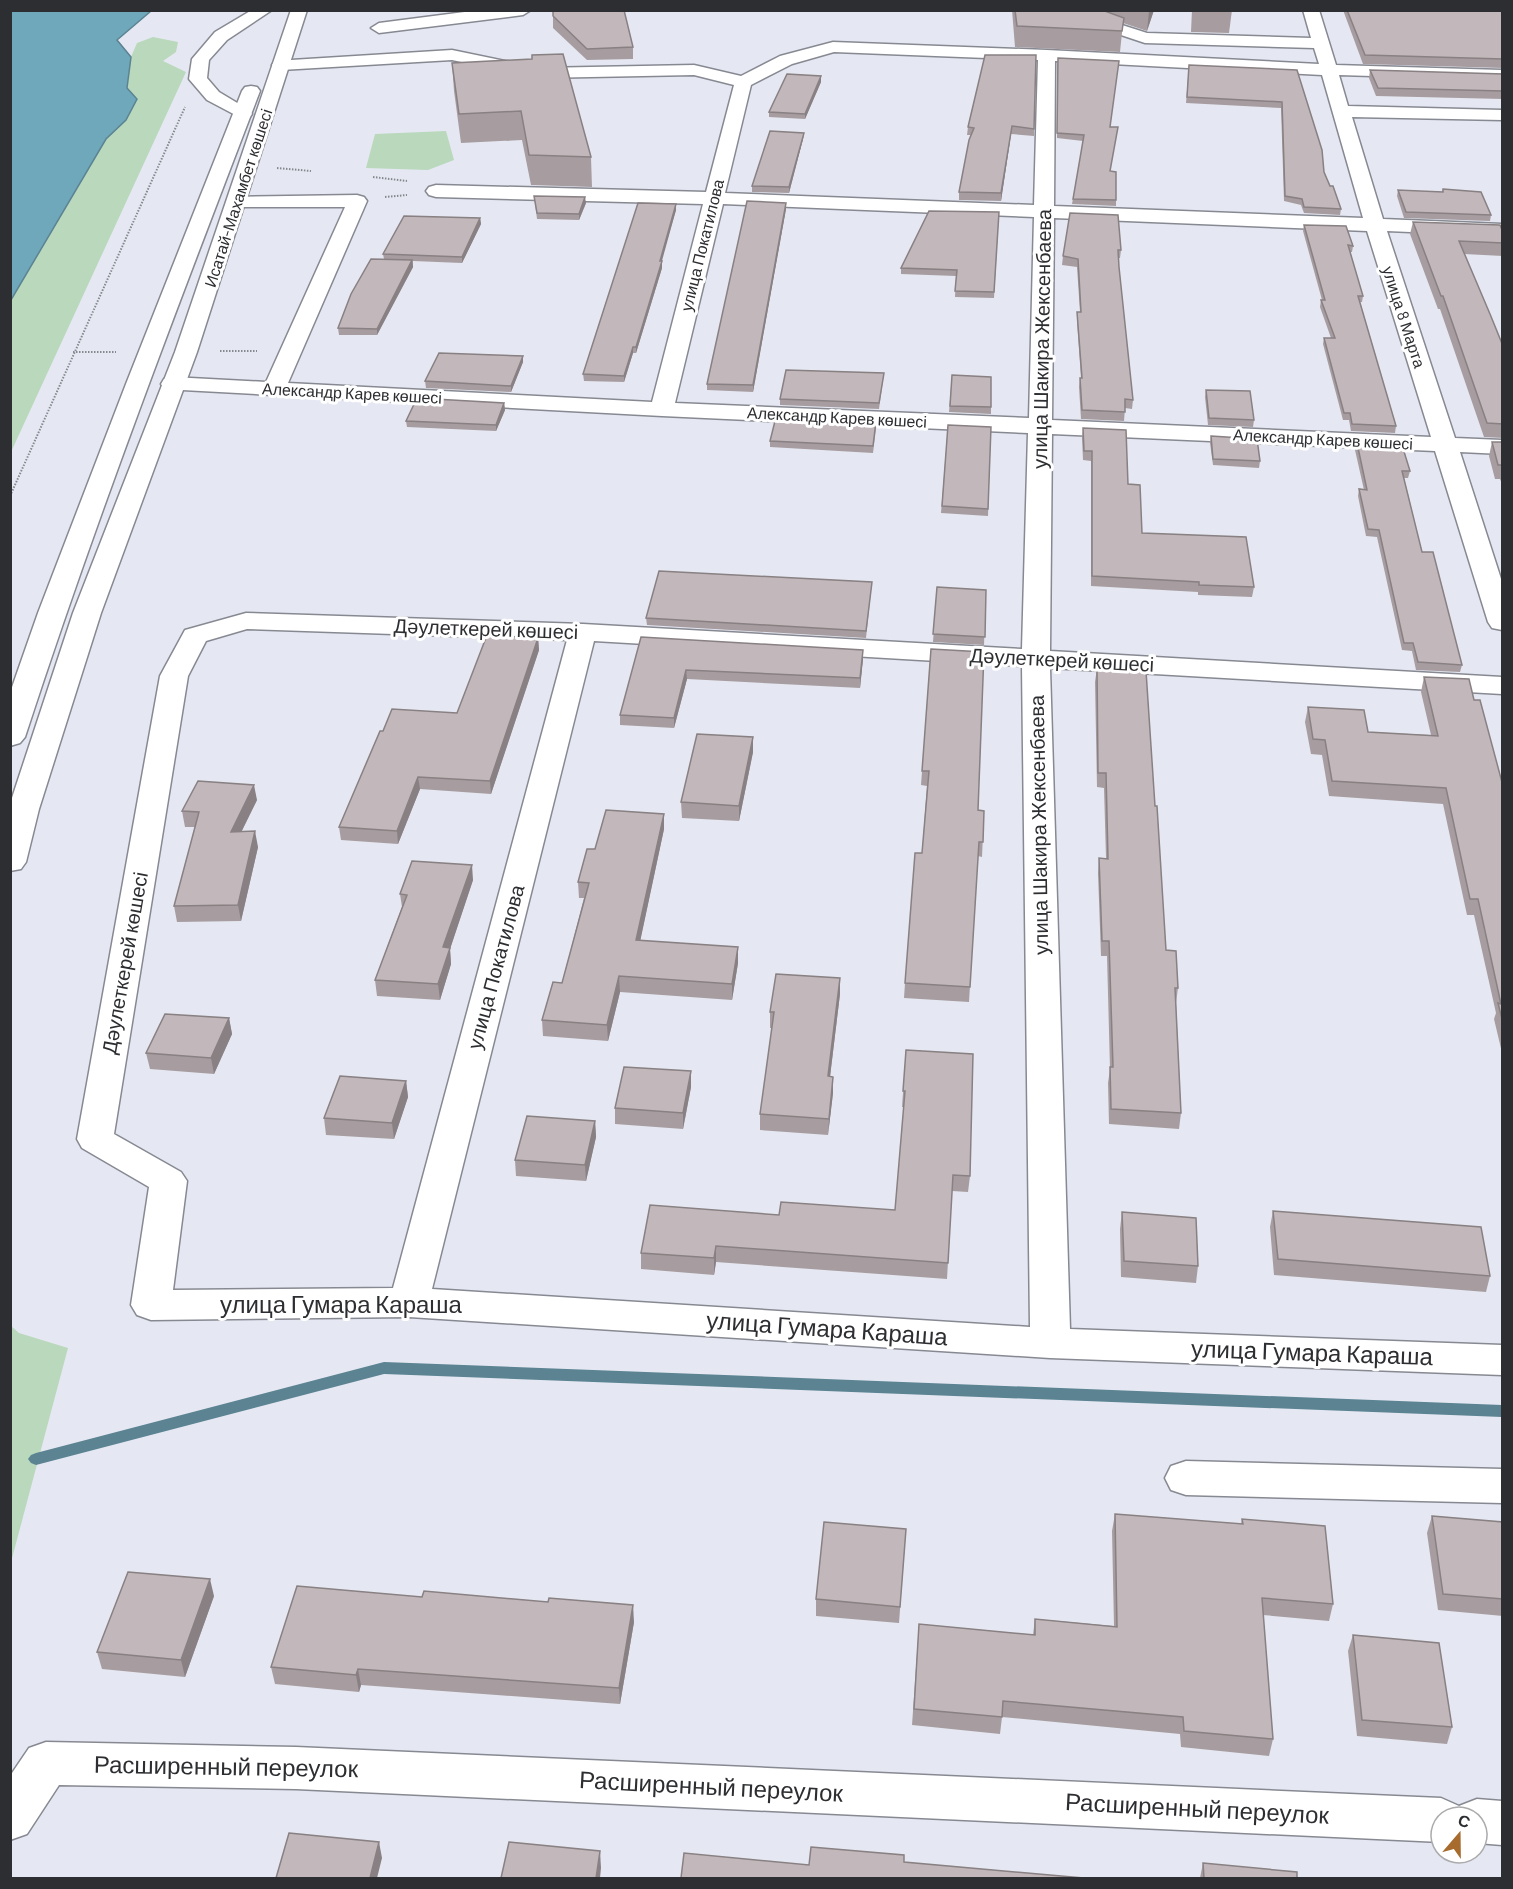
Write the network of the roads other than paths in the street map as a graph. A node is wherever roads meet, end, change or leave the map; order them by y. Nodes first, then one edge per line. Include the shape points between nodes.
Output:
1 (264, 10) edge
2 (280, 10) edge
3 (299, 10) edge
4 (523, 10) edge
5 (1311, 10) edge
6 (1097, 22) edge
7 (379, 28) dead end
8 (1320, 43) junction
9 (1047, 55) junction
10 (281, 65) junction
11 (1328, 70) junction
12 (1503, 75) edge
13 (743, 82) junction
14 (1341, 111) junction
15 (243, 114) junction
16 (1503, 115) edge
17 (436, 191) road end
18 (713, 198) junction
19 (237, 201) junction
20 (1043, 212) junction
21 (1375, 225) junction
22 (1503, 230) edge
23 (137, 384) junction
24 (172, 384) junction
25 (274, 389) junction
26 (662, 409) junction
27 (1041, 426) junction
28 (1445, 444) junction
29 (1503, 447) edge
30 (1503, 622) edge
31 (583, 632) junction
32 (1035, 659) junction
33 (1503, 686) edge
34 (10, 736) edge
35 (10, 862) edge
36 (409, 1302) junction
37 (151, 1305) joint
38 (1050, 1343) junction
39 (1503, 1360) edge
40 (1186, 1478) dead end
41 (1503, 1486) edge
42 (10, 1818) edge
43 (1429, 1819) edge

1 - 15 street via 221,36 201,59 198,79 213,96
2 - 15 street
3 - 10 street, Исатай-Махамбет көшесі
4 - 7 street
5 - 8 street, улица 8 Марта
6 - 8 street via 1145,38
8 - 11 street, улица 8 Марта
9 - 11 street
9 - 13 street via 833,47 786,60
9 - 20 street, улица Шакира Жексенбаева
10 - 13 street via 452,56 539,73 694,70
10 - 19 street, Исатай-Махамбет көшесі
11 - 12 street
11 - 14 street, улица 8 Марта
13 - 18 street, улица Покатилова
14 - 16 street
14 - 21 street, улица 8 Марта
15 - 23 street
17 - 18 street
18 - 20 street
18 - 26 street, улица Покатилова
19 - 24 street, Исатай-Махамбет көшесі
19 - 25 street via 357,201
20 - 21 street
20 - 27 street, улица Шакира Жексенбаева
21 - 22 street
21 - 28 street, улица 8 Марта
23 - 24 street, Александр Карев көшесі
23 - 34 street
24 - 25 street, Александр Карев көшесі
24 - 35 street, Исатай-Махамбет көшесі via 87,613
25 - 26 street, Александр Карев көшесі
26 - 27 street, Александр Карев көшесі
27 - 28 street, Александр Карев көшесі
27 - 32 street, улица Шакира Жексенбаева
28 - 29 street, Александр Карев көшесі
28 - 30 street, улица 8 Марта
31 - 32 street, Дәулеткерей көшесі
31 - 36 street, улица Покатилова
31 - 37 street, Дәулеткерей көшесі via 246,621 195,636 174,676 95,1139 168,1181
32 - 33 street, Дәулеткерей көшесі
32 - 38 street, улица Шакира Жексенбаева
36 - 37 street, улица Гумара Караша
36 - 38 street, улица Гумара Караша
38 - 39 street, улица Гумара Караша
40 - 41 street
42 - 43 street, Расширенный переулок via 46,1763 296,1768

